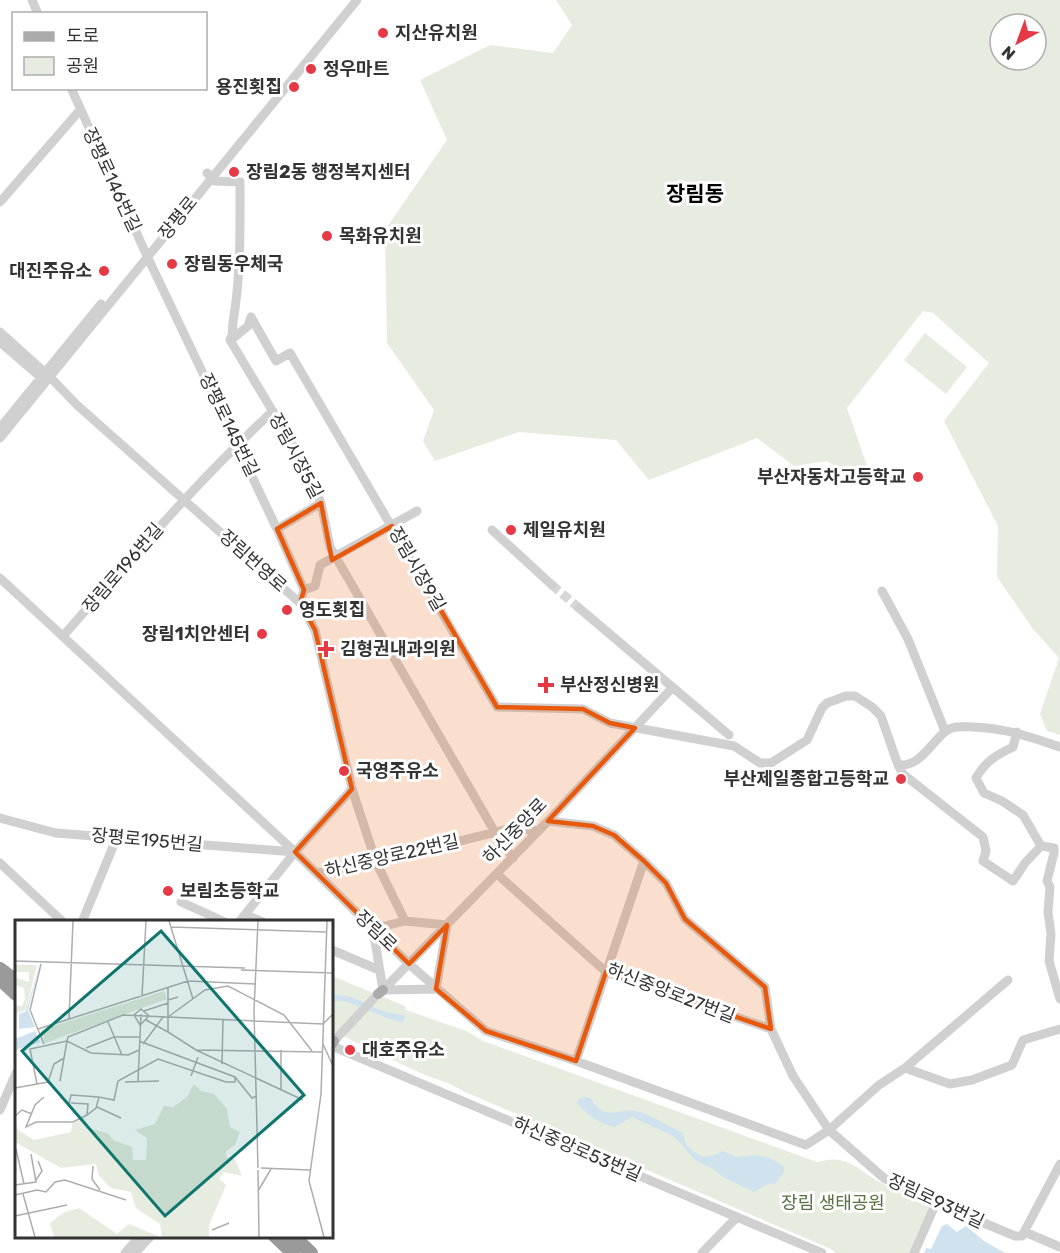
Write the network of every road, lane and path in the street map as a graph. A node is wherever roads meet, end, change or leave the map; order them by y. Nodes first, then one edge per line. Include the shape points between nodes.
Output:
1 (353, 1) edge
2 (72, 90) edge
3 (80, 110) junction
4 (209, 175) junction
5 (0, 202) edge
6 (146, 253) junction
7 (0, 332) edge
8 (230, 340) junction
9 (0, 342) edge
10 (46, 377) junction
11 (273, 411) junction
12 (0, 428) edge
13 (0, 438) edge
14 (238, 443) junction
15 (183, 500) junction
16 (321, 502) junction
17 (417, 511) dead end
18 (392, 526) junction
19 (277, 529) junction
20 (492, 530) dead end
21 (336, 558) junction
22 (0, 578) edge
23 (552, 585) tunnel mouth
24 (304, 590) junction
25 (882, 591) dead end
26 (300, 603) junction
27 (579, 608) tunnel mouth
28 (63, 636) junction
29 (672, 688) junction
30 (635, 728) junction
31 (945, 731) junction
32 (1017, 732) junction
33 (729, 735) dead end
34 (1060, 747) edge
35 (898, 765) junction
36 (352, 789) junction
37 (0, 818) edge
38 (548, 821) junction
39 (538, 831) junction
40 (496, 834) junction
41 (117, 837) junction
42 (1041, 846) junction
43 (296, 852) junction
44 (513, 858) junction
45 (644, 861) junction
46 (376, 862) junction
47 (0, 863) edge
48 (316, 873) junction
49 (497, 874) junction
50 (181, 902) dead end
51 (243, 918) edge
52 (62, 920) edge
53 (82, 920) edge
54 (223, 920) edge
55 (405, 921) junction
56 (447, 925) junction
57 (373, 929) junction
58 (333, 950) edge
59 (409, 964) junction
60 (379, 970) junction
61 (606, 972) junction
62 (4, 976) edge
63 (1008, 980) dead end
64 (436, 988) junction
65 (15, 992) edge
66 (381, 992) junction
67 (1060, 999) edge
68 (771, 1029) junction
69 (1060, 1029) edge
70 (333, 1043) edge
71 (333, 1044) edge
72 (576, 1061) junction
73 (905, 1068) junction
74 (15, 1075) edge
75 (0, 1110) edge
76 (829, 1130) junction
77 (1060, 1164) edge
78 (936, 1203) junction
79 (737, 1217) junction
80 (1023, 1234) junction
81 (138, 1238) edge
82 (149, 1238) edge
83 (277, 1238) edge
84 (295, 1238) edge
85 (1060, 1247) edge
86 (125, 1253) edge
87 (135, 1253) edge
88 (293, 1253) edge
89 (311, 1253) edge
90 (702, 1253) edge
91 (822, 1253) edge
92 (914, 1253) edge

1 - 4 street, 장평로
2 - 3 street, 장평로146번길
3 - 5 street
3 - 6 street, 장평로146번길
4 - 6 street, 장평로
4 - 8 street via 215,181 240,182 239,289
6 - 10 street, 장평로
6 - 14 street, 장평로145번길
7 - 10 street
8 - 11 street, 장림시장5길
8 - 18 street, 장림시장9길 via 248,326 250,317 276,361 290,353
9 - 10 street
10 - 12 street, 장평로
10 - 13 street, 장평로
10 - 15 street, 장림번영로
11 - 14 street, 장림로196번길
11 - 16 street, 장림시장5길 via 306,467
14 - 15 street, 장림로196번길
14 - 19 street, 장평로145번길
15 - 26 street, 장림번영로
15 - 28 street, 장림로196번길
16 - 19 street
16 - 21 street, 장림시장5길
17 - 18 street
18 - 21 street
18 - 30 street, 장림시장9길 via 496,707 583,709 610,723
19 - 24 street, 장평로145번길
20 - 23 street
21 - 24 street via 320,565 315,586
21 - 40 street, 장림시장5길
22 - 28 street, 장림로
24 - 26 street
25 - 31 street via 908,639
26 - 36 street, 장림번영로 via 315,630
27 - 29 street
28 - 43 street, 장림로
29 - 30 street, 하신중앙로
29 - 33 street
30 - 35 street via 734,746 760,763 771,763 807,740 827,703 855,696 881,716
30 - 38 street, 하신중앙로
31 - 32 street via 962,726
31 - 35 street via 911,764
32 - 34 street
32 - 42 street via 1013,747 983,765 976,778 984,793 1023,815
35 - 42 street via 903,774 983,837 983,861 1013,881
36 - 43 street
36 - 46 street, 장림번영로
37 - 41 street, 장평로195번길 via 56,832
38 - 39 street, 하신중앙로
38 - 45 street, 장림로93번길 via 593,826 614,835
39 - 40 street, 하신중앙로22번길 via 512,828
39 - 44 street, 하신중앙로
40 - 44 street, 장림시장5길
40 - 46 street, 하신중앙로22번길
41 - 43 street, 장평로195번길
41 - 53 street
42 - 67 street via 1054,849 1047,881 1049,961
43 - 48 street, 장림로
43 - 51 street
44 - 49 street, 하신중앙로
45 - 61 street
45 - 68 street, 장림로93번길 via 666,883 685,919 765,987
46 - 48 street, 하신중앙로22번길
46 - 55 street, 장림번영로
47 - 52 street
48 - 57 street, 장림로
49 - 56 street, 하신중앙로
49 - 61 street, 하신중앙로27번길
50 - 54 street
55 - 56 street
55 - 57 street
56 - 59 street, 하신중앙로
56 - 64 street
57 - 59 street, 장림로
57 - 60 street
58 - 60 street
59 - 64 street, 장림로
59 - 66 street, 하신중앙로
60 - 66 street
61 - 68 street, 하신중앙로27번길
61 - 72 street
62 - 65 highway
63 - 73 street
64 - 66 street
64 - 72 street, 장림로 via 486,1031
66 - 70 street, 하신중앙로
68 - 76 street, 장림로93번길 via 793,1076
69 - 73 street via 1023,1040 1012,1065 972,1080 950,1084
71 - 79 street, 하신중앙로53번길
72 - 76 street, 장림로 via 806,1145
73 - 76 street via 879,1085
74 - 75 street
76 - 78 street, 장림로93번길 via 885,1179
77 - 80 street
78 - 80 street, 장림로93번길 via 1015,1236
78 - 92 street
79 - 90 street
79 - 91 street, 하신중앙로53번길
80 - 85 street, 장림로93번길
81 - 86 street
82 - 87 street
83 - 88 highway
84 - 89 highway

